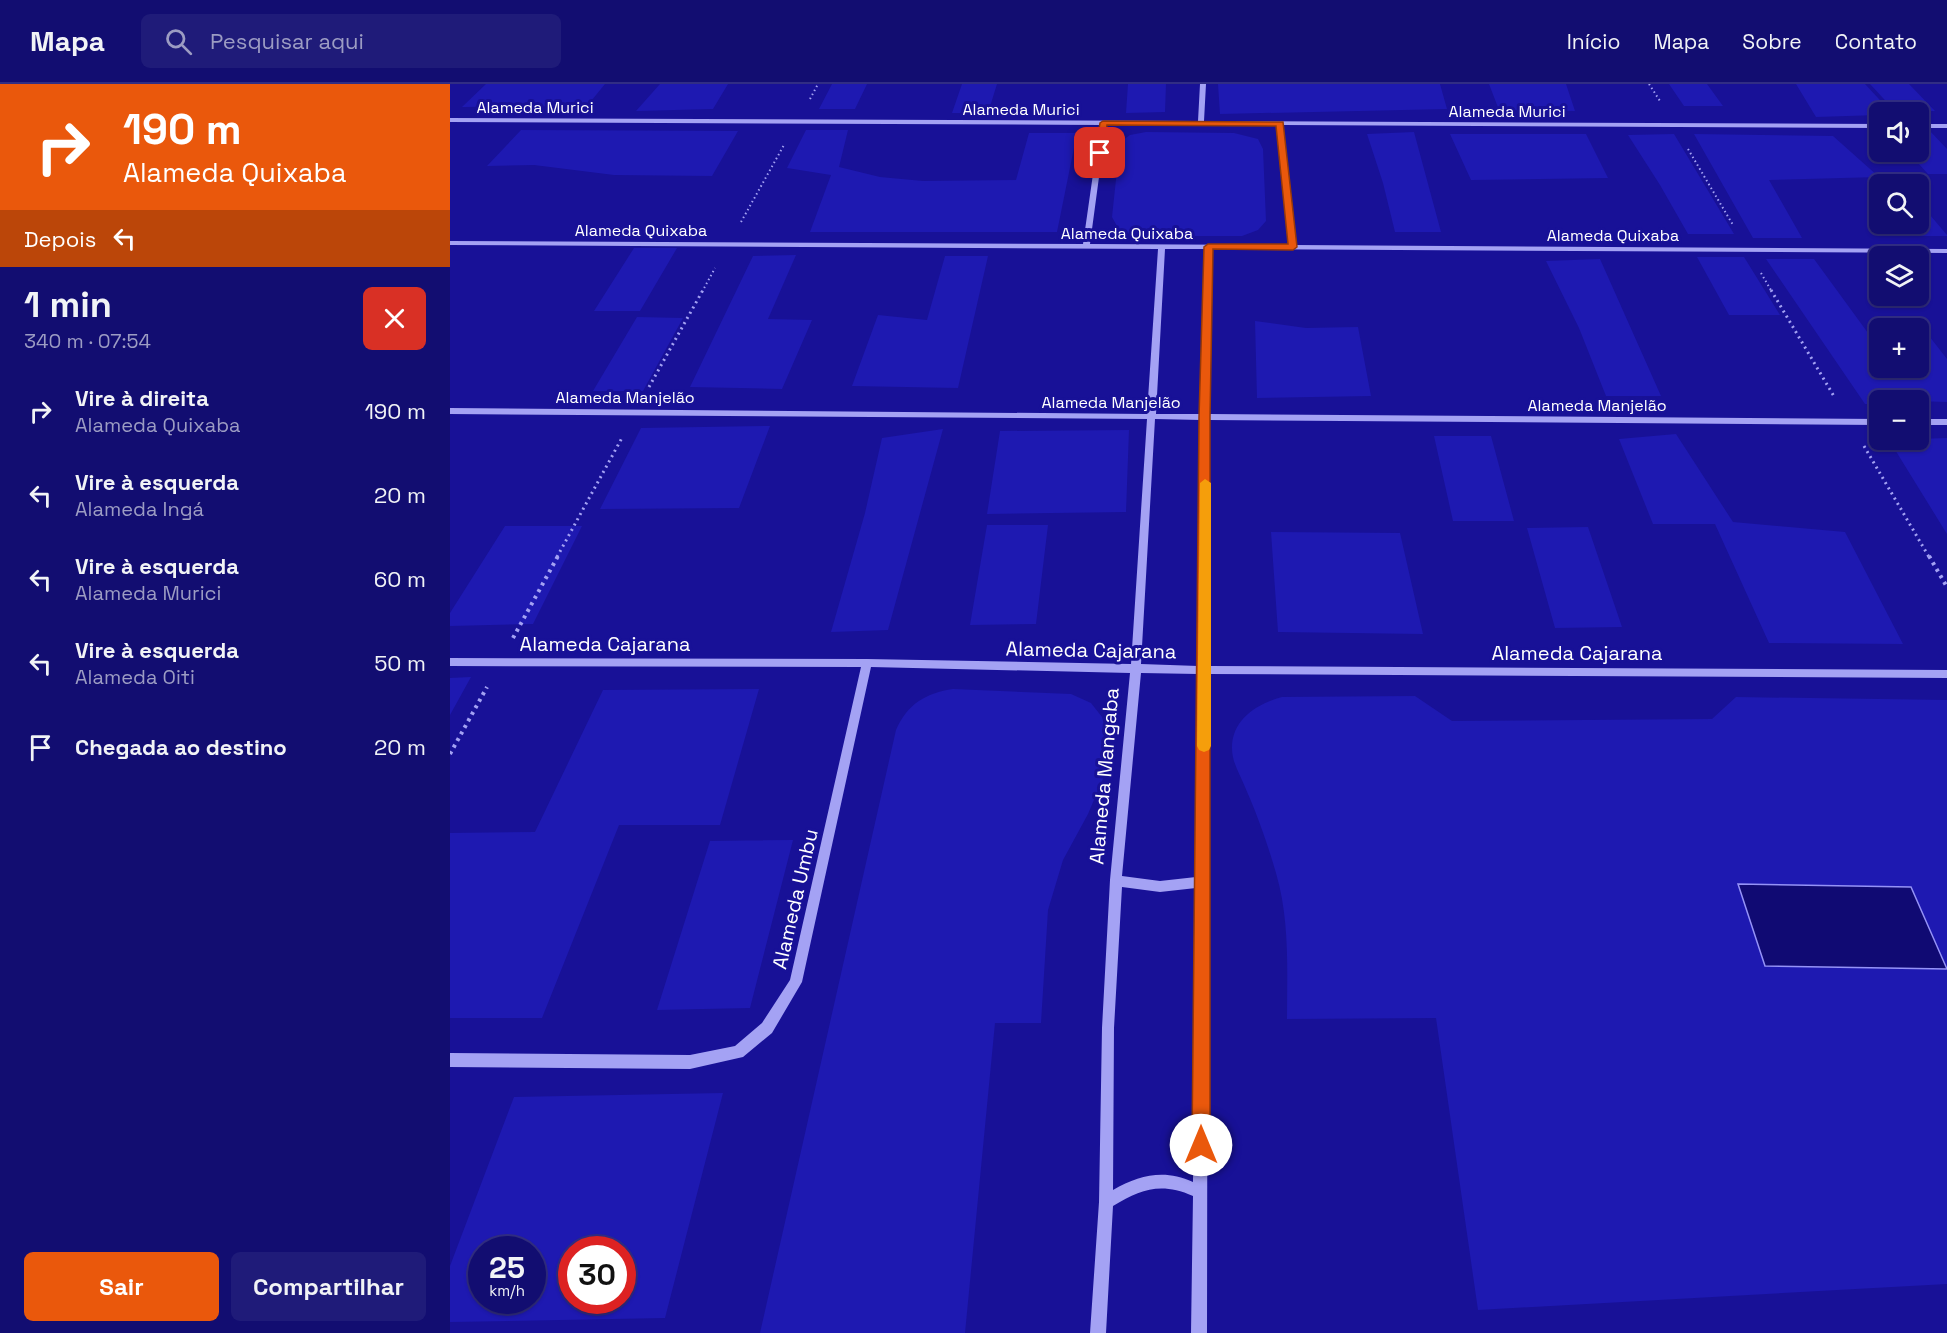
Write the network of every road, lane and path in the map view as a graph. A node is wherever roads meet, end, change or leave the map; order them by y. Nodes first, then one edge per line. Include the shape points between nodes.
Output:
1 (1203, 84) edge
2 (1649, 84) edge
3 (450, 120) edge
4 (1103, 123) junction
5 (1201, 124) junction
6 (1280, 124) junction
7 (1674, 126) junction
8 (1869, 126) edge
9 (1929, 126) edge
10 (1947, 126) edge
11 (450, 243) edge
12 (1086, 246) junction
13 (1161, 246) junction
14 (1208, 247) junction
15 (1293, 247) junction
16 (1748, 250) junction
17 (1947, 251) edge
18 (450, 411) edge
19 (1152, 417) junction
20 (1205, 417) junction
21 (1849, 422) junction
22 (1869, 422) edge
23 (1929, 422) edge
24 (1947, 422) edge
25 (1947, 587) edge
26 (450, 662) edge
27 (867, 663) junction
28 (1134, 668) junction
29 (1205, 670) junction
30 (1947, 674) edge
31 (1116, 879) junction
32 (1203, 881) junction
33 (450, 1060) edge
34 (1200, 1192) junction
35 (1106, 1202) junction
36 (1098, 1333) edge
37 (1199, 1333) edge

1 - 5 street
2 - 7 path
3 - 4 street, Alameda Murici
4 - 5 street, Alameda Murici
4 - 12 street
5 - 6 street, Alameda Murici
6 - 7 street, Alameda Murici
6 - 15 street
7 - 8 street, Alameda Murici
7 - 16 path
9 - 10 street
11 - 12 street, Alameda Quixaba
12 - 13 street, Alameda Quixaba
13 - 14 street, Alameda Quixaba
13 - 19 street, Alameda Mangaba
14 - 15 street, Alameda Quixaba
14 - 20 street
15 - 16 street, Alameda Quixaba
16 - 17 street, Alameda Quixaba
16 - 21 path
18 - 19 street, Alameda Manjelão
19 - 20 street, Alameda Manjelão
19 - 28 street, Alameda Mangaba
20 - 21 street, Alameda Manjelão
20 - 29 street
21 - 22 street, Alameda Manjelão
21 - 25 path
23 - 24 street
26 - 27 street, Alameda Cajarana
27 - 28 street, Alameda Cajarana
27 - 33 street, Alameda Umbu via 796,982 767,1028 738,1052 690,1062
28 - 29 street, Alameda Cajarana
28 - 31 street, Alameda Mangaba
29 - 30 street, Alameda Cajarana
29 - 32 street
31 - 32 street via 1165,888
31 - 35 street, Alameda Mangaba via 1108,1028
32 - 34 street
34 - 35 street via 1172,1181 1146,1180
34 - 37 street
35 - 36 street, Alameda Mangaba

